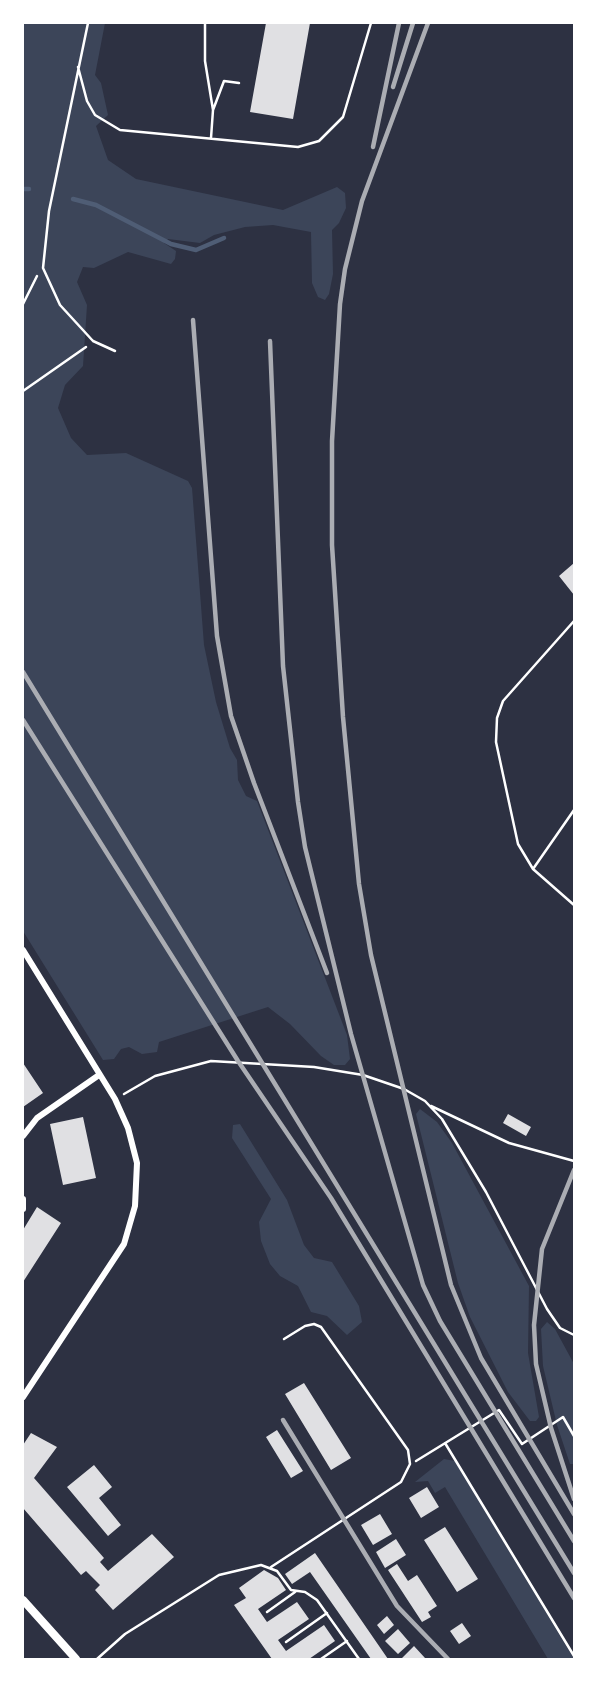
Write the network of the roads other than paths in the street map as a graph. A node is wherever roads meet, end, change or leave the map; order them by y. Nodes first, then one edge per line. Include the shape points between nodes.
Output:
1 (88, 23) edge
2 (205, 23) edge
3 (371, 23) edge
4 (78, 67) junction
5 (239, 83) dead end
6 (213, 110) junction
7 (211, 138) junction
8 (115, 351) dead end
9 (574, 621) edge
10 (574, 810) edge
11 (533, 869) junction
12 (574, 905) edge
13 (23, 950) edge
14 (99, 1075) junction
15 (23, 1136) edge
16 (23, 1199) edge
17 (23, 1209) edge
18 (284, 1339) dead end
19 (23, 1397) edge
20 (271, 1567) junction
21 (295, 1592) junction
22 (23, 1600) edge
23 (267, 1612) dead end
24 (327, 1614) junction
25 (346, 1641) junction
26 (286, 1642) dead end
27 (76, 1659) edge
28 (97, 1659) edge
29 (321, 1659) edge
30 (359, 1659) edge

1 - 4 lane
2 - 6 lane
3 - 7 lane via 348,106 328,135 298,147
4 - 7 lane via 87,101 95,115 110,125 121,130
4 - 8 lane via 49,211 43,268 60,305 93,341
5 - 6 lane via 224,81
6 - 7 lane
9 - 11 lane via 513,687 497,718 496,742 509,810 518,845
10 - 11 lane
11 - 12 lane
13 - 14 street
14 - 15 street via 37,1118
14 - 19 street via 128,1128 137,1163 132,1223 124,1244
16 - 17 street
18 - 20 lane via 314,1324 328,1334 408,1450 410,1464 401,1482
20 - 21 lane
20 - 28 lane via 249,1566 219,1575 125,1633
21 - 23 lane
21 - 24 lane via 317,1600
22 - 27 street
24 - 25 lane
24 - 26 lane
25 - 29 lane
25 - 30 lane

